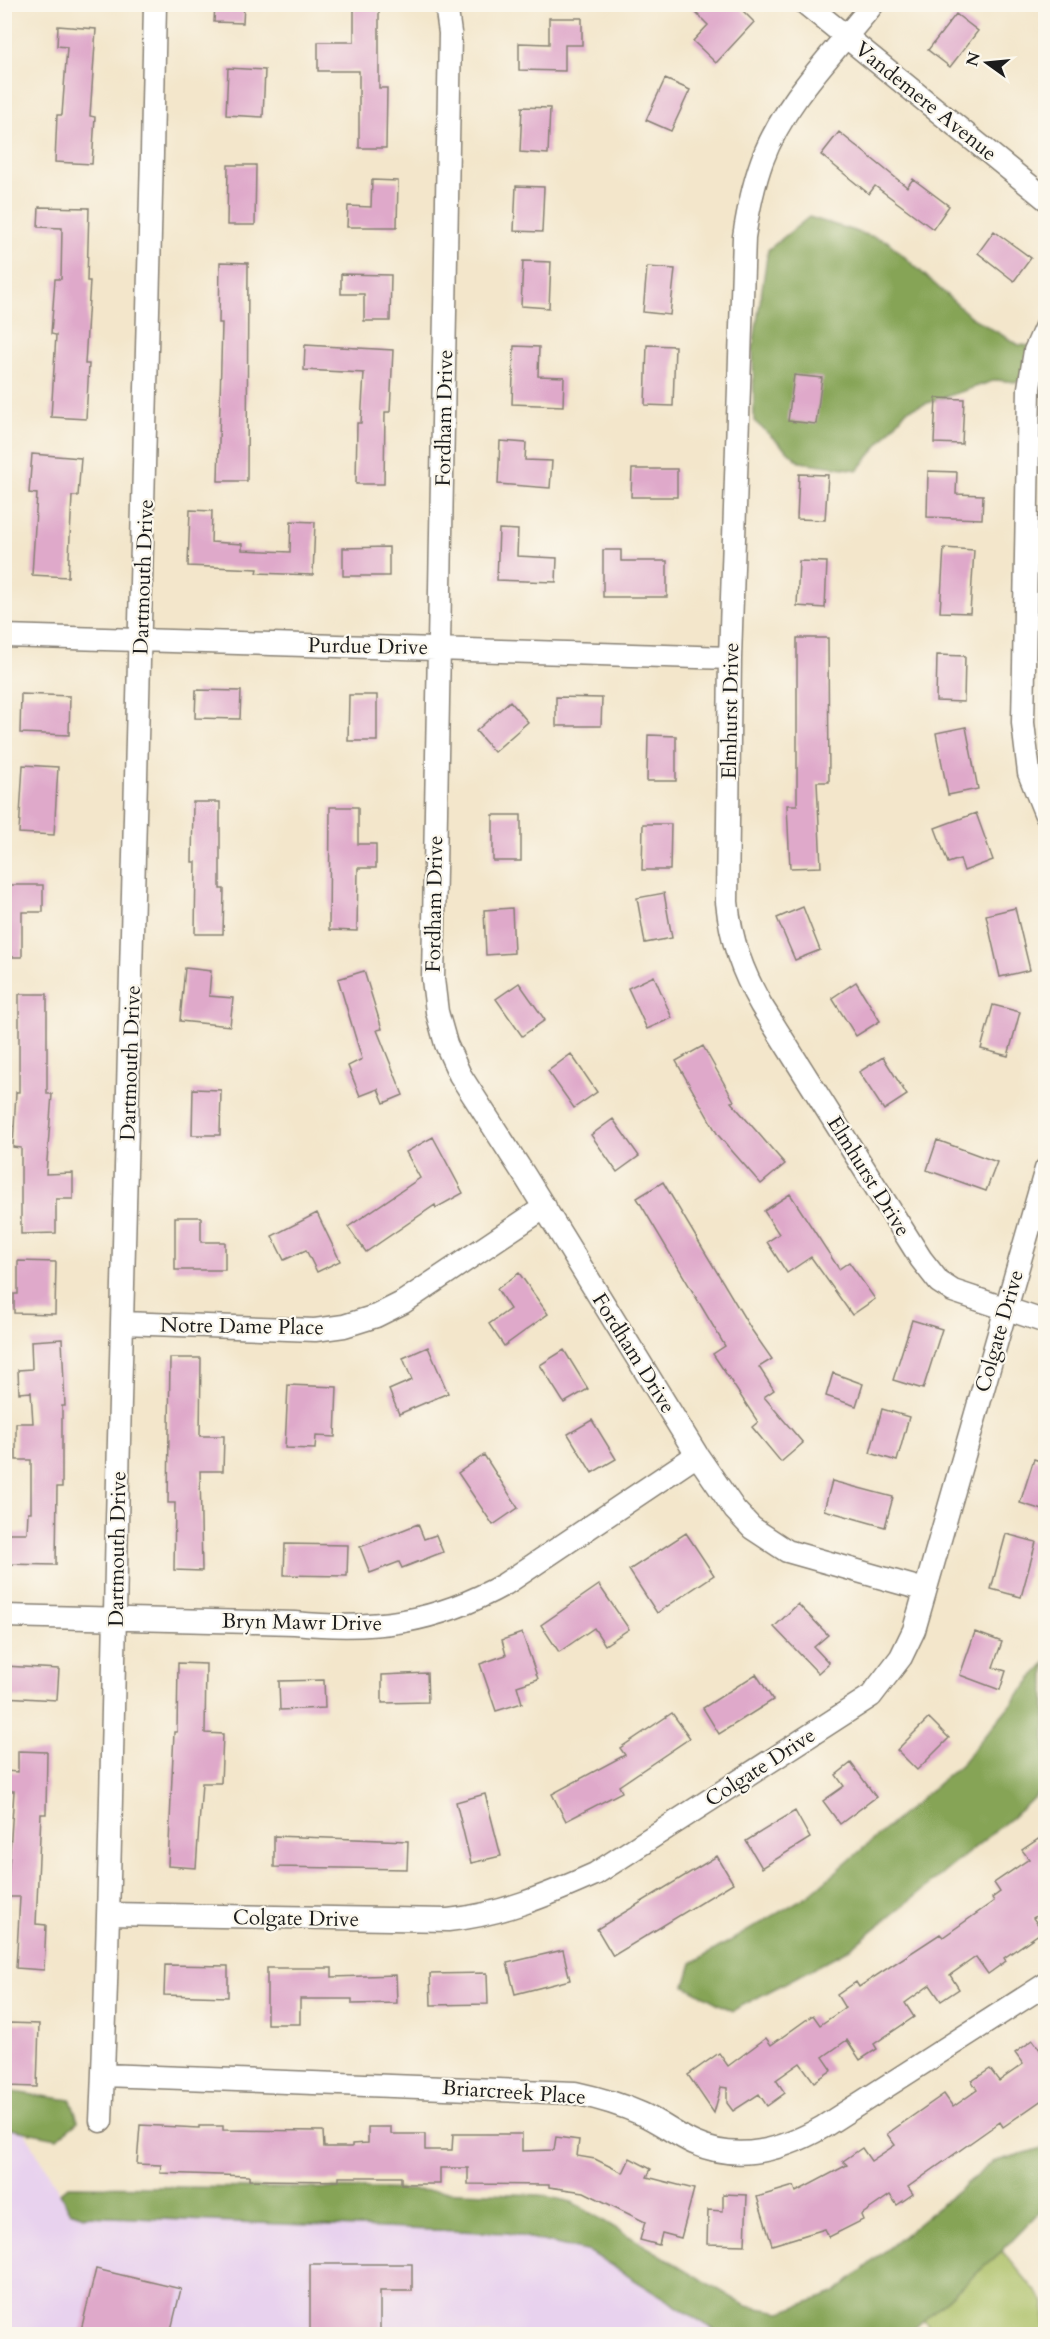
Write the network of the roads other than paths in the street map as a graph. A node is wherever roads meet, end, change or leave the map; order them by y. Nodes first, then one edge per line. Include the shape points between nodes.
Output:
1 (155, 4) edge
2 (446, 4) edge
3 (806, 4) edge
4 (873, 4) edge
5 (847, 37) junction
6 (1046, 199) edge
7 (1046, 326) edge
8 (4, 636) edge
9 (141, 641) junction
10 (439, 648) junction
11 (730, 658) junction
12 (1046, 815) edge
13 (1046, 1169) edge
14 (545, 1207) junction
15 (1005, 1310) junction
16 (1046, 1322) edge
17 (122, 1323) junction
18 (696, 1455) junction
19 (924, 1590) junction
20 (4, 1616) edge
21 (116, 1618) junction
22 (109, 1914) junction
23 (1046, 1984) edge
24 (103, 2075) junction
25 (102, 2121) dead end

1 - 9 street, Dartmouth Drive
2 - 10 street, Fordham Drive via 450,33
3 - 5 street, Vandemere Avenue
4 - 5 street, Elmhurst Drive
5 - 6 street, Vandemere Avenue
5 - 11 street, Elmhurst Drive via 780,125 750,199 742,270
7 - 12 street via 1035,351 1029,388 1023,723 1029,773
8 - 9 street, Purdue Drive
9 - 10 street, Purdue Drive
9 - 17 street, Dartmouth Drive
10 - 11 street, Purdue Drive
10 - 14 street, Fordham Drive via 433,979 437,1012 460,1075
11 - 15 street, Elmhurst Drive via 727,902 730,931 746,979 921,1259 939,1282 953,1291
13 - 15 street, Colgate Drive
14 - 17 street, Notre Dame Place via 402,1303 344,1326 315,1330
14 - 18 street, Fordham Drive
15 - 16 street, Elmhurst Drive
15 - 19 street, Colgate Drive
17 - 21 street, Dartmouth Drive
18 - 19 street, Fordham Drive via 735,1510 769,1541 807,1559
18 - 21 street, Bryn Mawr Drive via 505,1584 445,1612 397,1623 337,1627
19 - 22 street, Colgate Drive via 914,1630 901,1657 872,1696 595,1874 549,1895 502,1911 448,1920
20 - 21 street, Bryn Mawr Drive
21 - 22 street, Dartmouth Drive
22 - 24 street, Dartmouth Drive
23 - 24 street, Briarcreek Place via 823,2127 796,2142 767,2151 740,2153 696,2144 624,2106 575,2093
24 - 25 street, Dartmouth Drive

